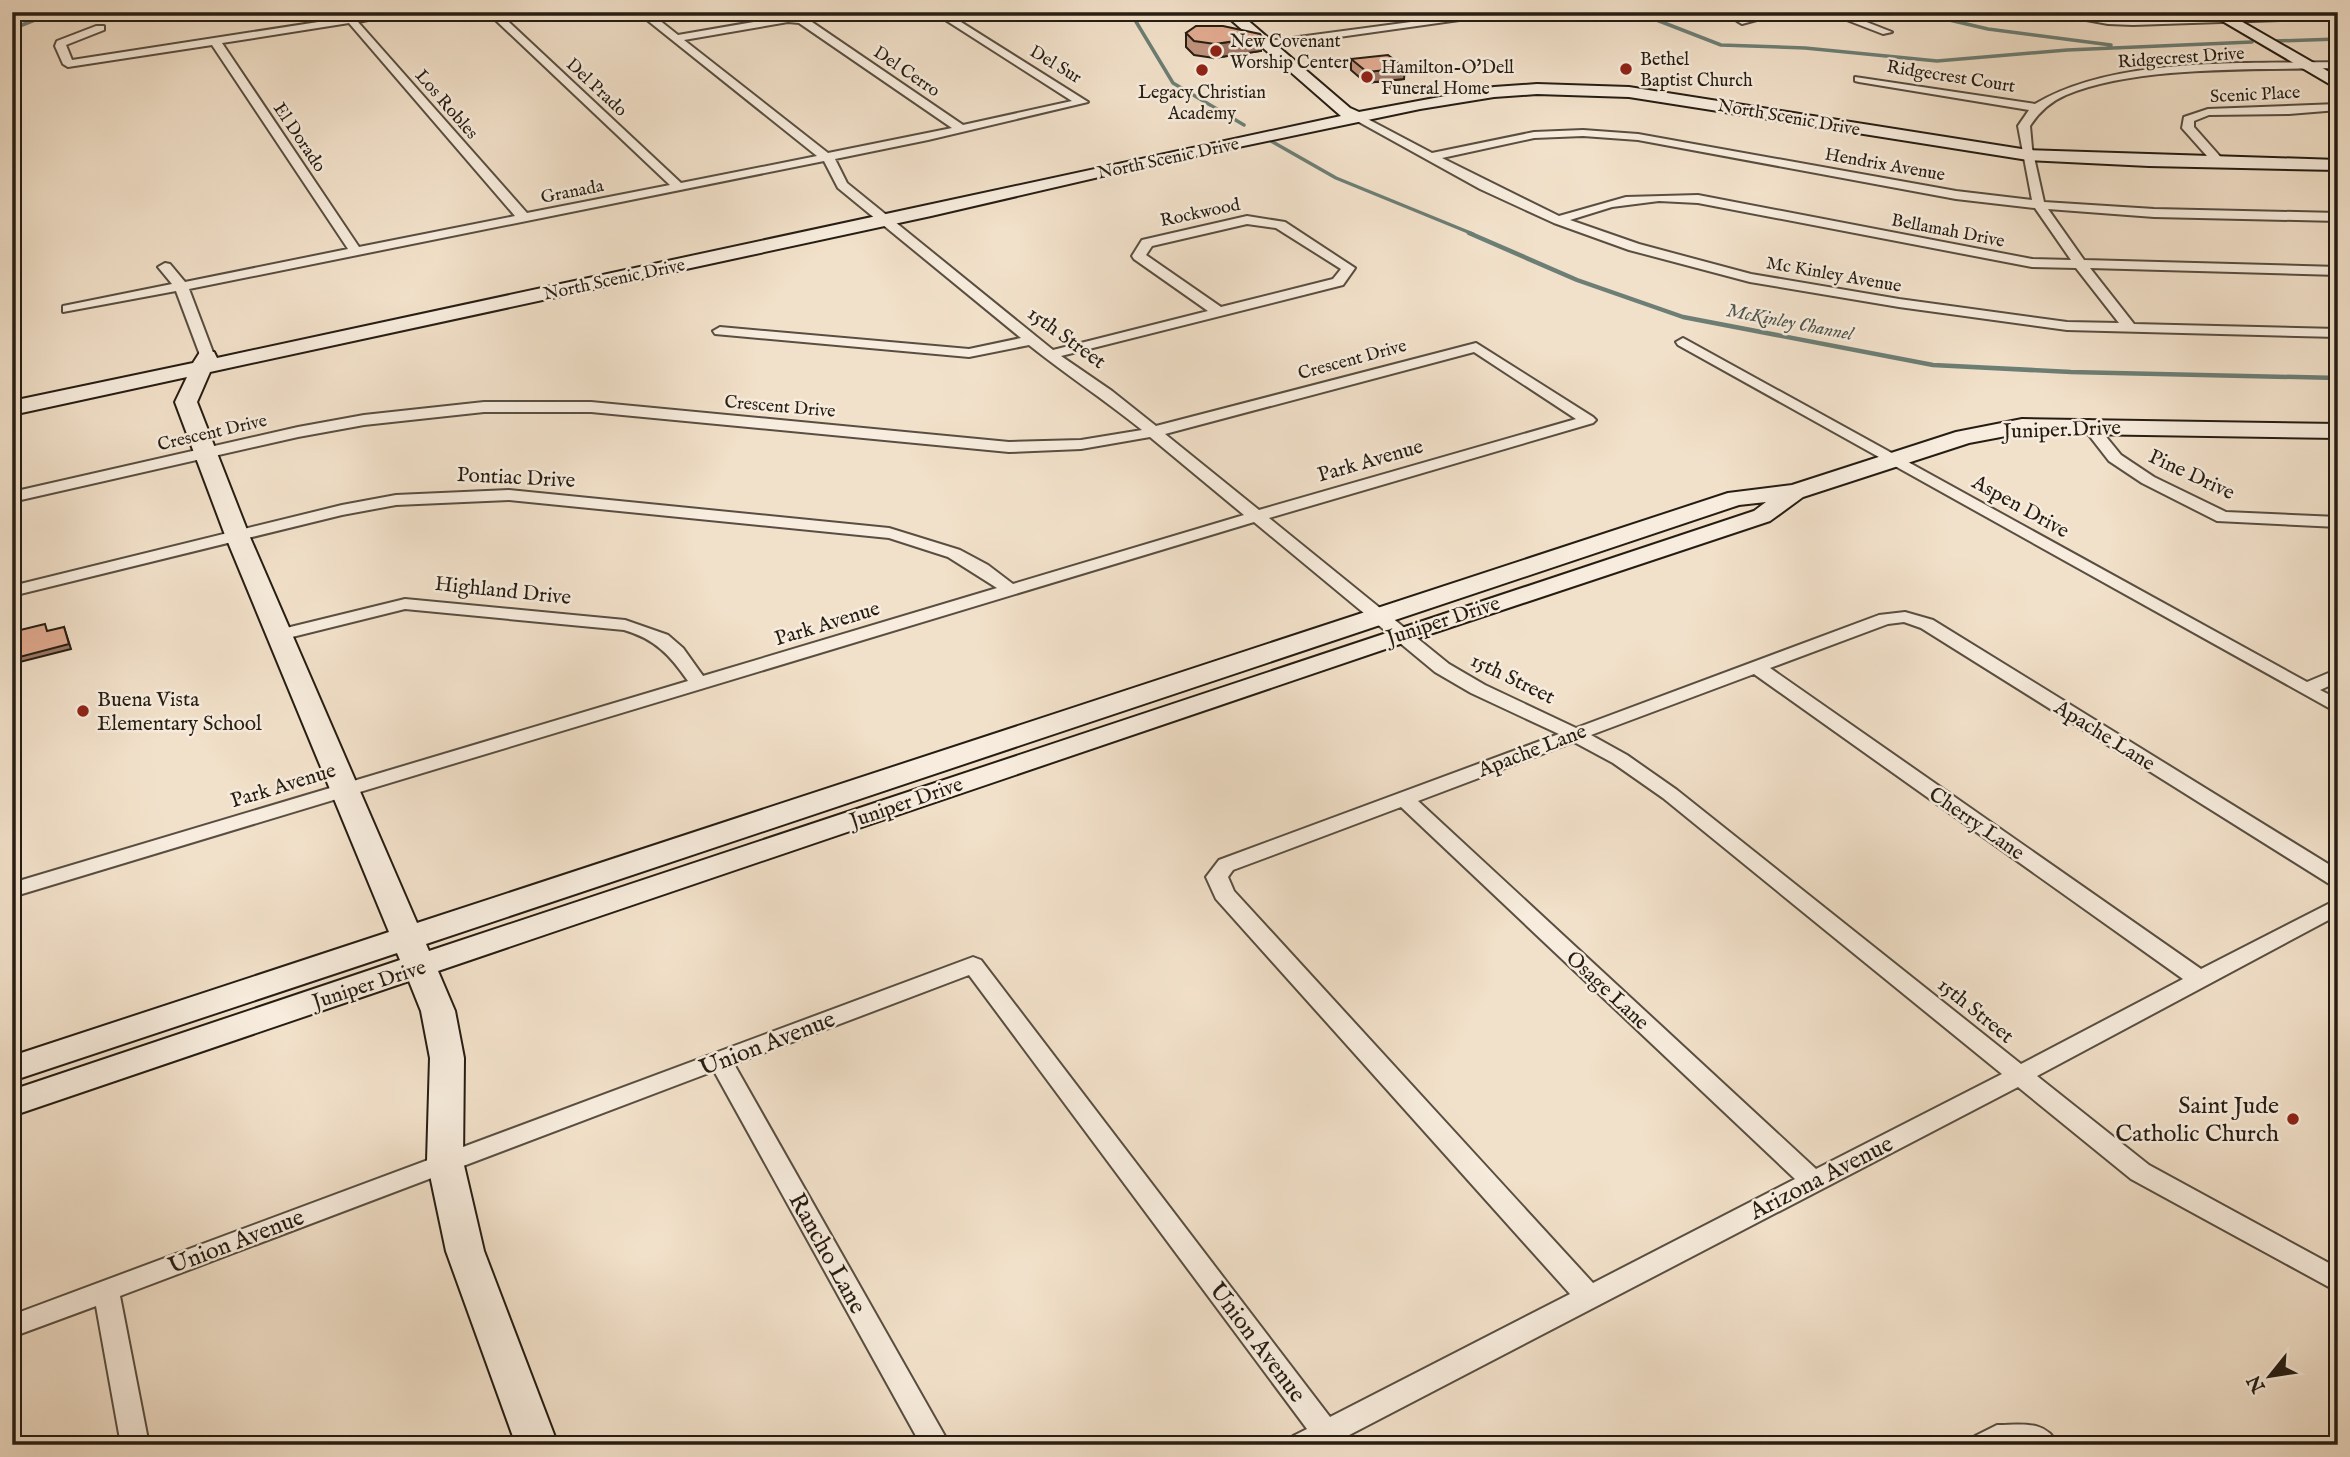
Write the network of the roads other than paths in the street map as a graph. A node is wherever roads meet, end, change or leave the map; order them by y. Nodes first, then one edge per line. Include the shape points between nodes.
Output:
1 (403, 12) edge
2 (492, 12) edge
3 (642, 12) edge
4 (938, 12) edge
5 (1229, 12) edge
6 (1422, 12) edge
7 (1511, 12) edge
8 (1781, 12) edge
9 (1830, 12) edge
10 (2048, 12) edge
11 (2219, 15) edge
12 (2338, 15) edge
13 (347, 16) edge
14 (1742, 21) dead end
15 (1441, 22) junction
16 (100, 28) dead end
17 (1886, 32) dead end
18 (674, 39) junction
19 (215, 41) junction
20 (1268, 44) junction
21 (2338, 65) edge
22 (2306, 67) junction
23 (1859, 79) dead end
24 (2338, 84) edge
25 (1083, 102) joint
26 (2338, 107) edge
27 (2038, 108) junction
28 (1350, 114) junction
29 (961, 129) junction
30 (2027, 152) junction
31 (2338, 157) edge
32 (827, 158) junction
33 (1431, 158) junction
34 (2216, 159) junction
35 (2338, 164) edge
36 (679, 187) junction
37 (2039, 205) junction
38 (880, 217) junction
39 (2338, 217) edge
40 (524, 218) junction
41 (1559, 220) junction
42 (356, 252) junction
43 (165, 267) dead end
44 (2082, 267) junction
45 (2338, 271) edge
46 (181, 286) junction
47 (68, 309) dead end
48 (1219, 312) junction
49 (2131, 329) junction
50 (720, 331) dead end
51 (2338, 334) edge
52 (1032, 340) junction
53 (1683, 342) dead end
54 (1049, 355) junction
55 (205, 362) junction
56 (1530, 382) joint
57 (12, 397) edge
58 (12, 408) edge
59 (2089, 425) junction
60 (2338, 431) edge
61 (1153, 432) junction
62 (205, 453) junction
63 (1890, 459) junction
64 (12, 497) edge
65 (1257, 516) junction
66 (2338, 522) edge
67 (237, 535) junction
68 (12, 591) edge
69 (1012, 592) junction
70 (1389, 626) junction
71 (280, 635) junction
72 (1756, 667) junction
73 (2338, 675) edge
74 (699, 684) junction
75 (2305, 689) junction
76 (2338, 707) edge
77 (1574, 734) junction
78 (942, 760) junction
79 (961, 784) junction
80 (345, 790) junction
81 (1403, 798) junction
82 (2338, 880) edge
83 (12, 890) edge
84 (2338, 906) edge
85 (408, 937) junction
86 (420, 967) junction
87 (2199, 979) junction
88 (720, 1061) junction
89 (12, 1069) edge
90 (2020, 1075) junction
91 (12, 1103) edge
92 (445, 1161) junction
93 (1813, 1181) junction
94 (2338, 1281) edge
95 (106, 1290) junction
96 (1590, 1297) junction
97 (12, 1326) edge
98 (1326, 1433) junction
99 (135, 1445) edge
100 (537, 1445) edge
101 (936, 1445) edge
102 (1303, 1445) edge
103 (1985, 1445) edge
104 (2044, 1445) edge

1 - 13 street
2 - 36 street, Del Prado
3 - 18 street, 15th Street
4 - 25 street, Del Sur
5 - 20 street
6 - 15 street
7 - 15 street
8 - 14 street
9 - 17 street
10 - 11 street via 2108,21
11 - 12 street
11 - 22 street
13 - 19 street
13 - 40 street, Los Robles
15 - 20 street
16 - 19 street via 61,43 68,64
18 - 29 street, Del Cerro via 802,20
18 - 32 street, 15th Street
19 - 42 street, El Dorado
20 - 28 street
21 - 22 street, Ridgecrest Drive
22 - 24 street
22 - 27 street, Ridgecrest Drive via 2168,72 2107,80 2062,94
23 - 27 street, Ridgecrest Court
25 - 29 street, Granada
26 - 34 street, Scenic Place via 2208,113 2188,119 2188,128
27 - 30 street via 2024,126
28 - 30 street, North Scenic Drive via 1537,89 1629,92
28 - 33 street, Mc Kinley Avenue
28 - 38 street, North Scenic Drive
29 - 32 street, Granada
30 - 34 street, North Scenic Drive
30 - 37 street
31 - 34 street, North Scenic Drive
32 - 36 street, Granada
32 - 38 street, 15th Street via 842,185
33 - 37 street, Hendrix Avenue via 1534,135 1638,137 1956,195
33 - 41 street, Mc Kinley Avenue
34 - 35 street, North Scenic Drive
36 - 40 street, Granada
37 - 39 street, Hendrix Avenue
37 - 44 street
38 - 52 street, 15th Street
38 - 55 street, North Scenic Drive
40 - 42 street, Granada
41 - 44 street, Bellamah Drive via 1612,201 1653,196 1698,199 2032,263
41 - 49 street, Mc Kinley Avenue via 1634,247 1750,278 2067,326
42 - 46 street, Granada
43 - 46 street
44 - 45 street, Bellamah Drive
44 - 49 street
46 - 47 street, Granada
46 - 55 street
48 - 48 street, Rockwood via 1338,282 1348,268 1280,225 1247,220 1147,243 1139,256
48 - 54 street, Rockwood
49 - 51 street, Mc Kinley Avenue
50 - 52 street via 969,353
52 - 54 street, 15th Street
53 - 63 street, Aspen Drive
54 - 61 street, 15th Street
55 - 57 street, North Scenic Drive
55 - 58 street, North Scenic Drive
55 - 62 street via 186,402
56 - 61 street, Crescent Drive via 1476,347
56 - 65 street, Park Avenue via 1588,420
59 - 60 street, Juniper Drive
59 - 63 street, Juniper Drive via 2022,426
59 - 66 street, Pine Drive via 2115,458 2223,517
61 - 62 street, Crescent Drive via 1072,446 1009,447 591,407 484,407 364,420
61 - 65 street, 15th Street
62 - 64 street, Crescent Drive
62 - 67 street
63 - 70 street, Juniper Drive via 1795,492 1762,516
63 - 75 street, Aspen Drive
65 - 69 street, Park Avenue
65 - 70 street, 15th Street
67 - 68 street, Pontiac Drive
67 - 69 street, Pontiac Drive via 396,500 509,495 889,533 968,558
67 - 71 street
69 - 74 street, Park Avenue
70 - 77 street, 15th Street via 1442,668
70 - 78 street, Juniper Drive
70 - 79 street, Juniper Drive
71 - 74 street, Highland Drive via 405,604 625,625 670,642
71 - 80 street
72 - 77 street, Apache Lane
72 - 82 street, Apache Lane via 1885,619 1905,617 1927,624
72 - 87 street, Cherry Lane
73 - 75 street
74 - 80 street, Park Avenue
75 - 76 street, Aspen Drive
77 - 81 street, Apache Lane
77 - 90 street, 15th Street via 1670,794
78 - 79 street
78 - 85 street, Juniper Drive
79 - 86 street, Juniper Drive
80 - 83 street, Park Avenue
80 - 85 street
81 - 93 street, Osage Lane
81 - 96 street, Apache Lane via 1226,864 1217,877 1224,894
84 - 87 street, Arizona Avenue
85 - 86 street
85 - 89 street, Juniper Drive
86 - 91 street, Juniper Drive
86 - 92 street via 438,1011 447,1058
87 - 90 street, Arizona Avenue
88 - 92 street, Union Avenue
88 - 98 street, Union Avenue via 973,965
88 - 101 street, Rancho Lane
90 - 93 street, Arizona Avenue
90 - 94 street, 15th Street via 2140,1172
92 - 95 street, Union Avenue
92 - 100 street via 465,1251
93 - 96 street, Arizona Avenue
95 - 97 street, Union Avenue
95 - 99 street
96 - 98 street, Arizona Avenue
98 - 102 street, Arizona Avenue
103 - 104 street via 1997,1437 2036,1437

